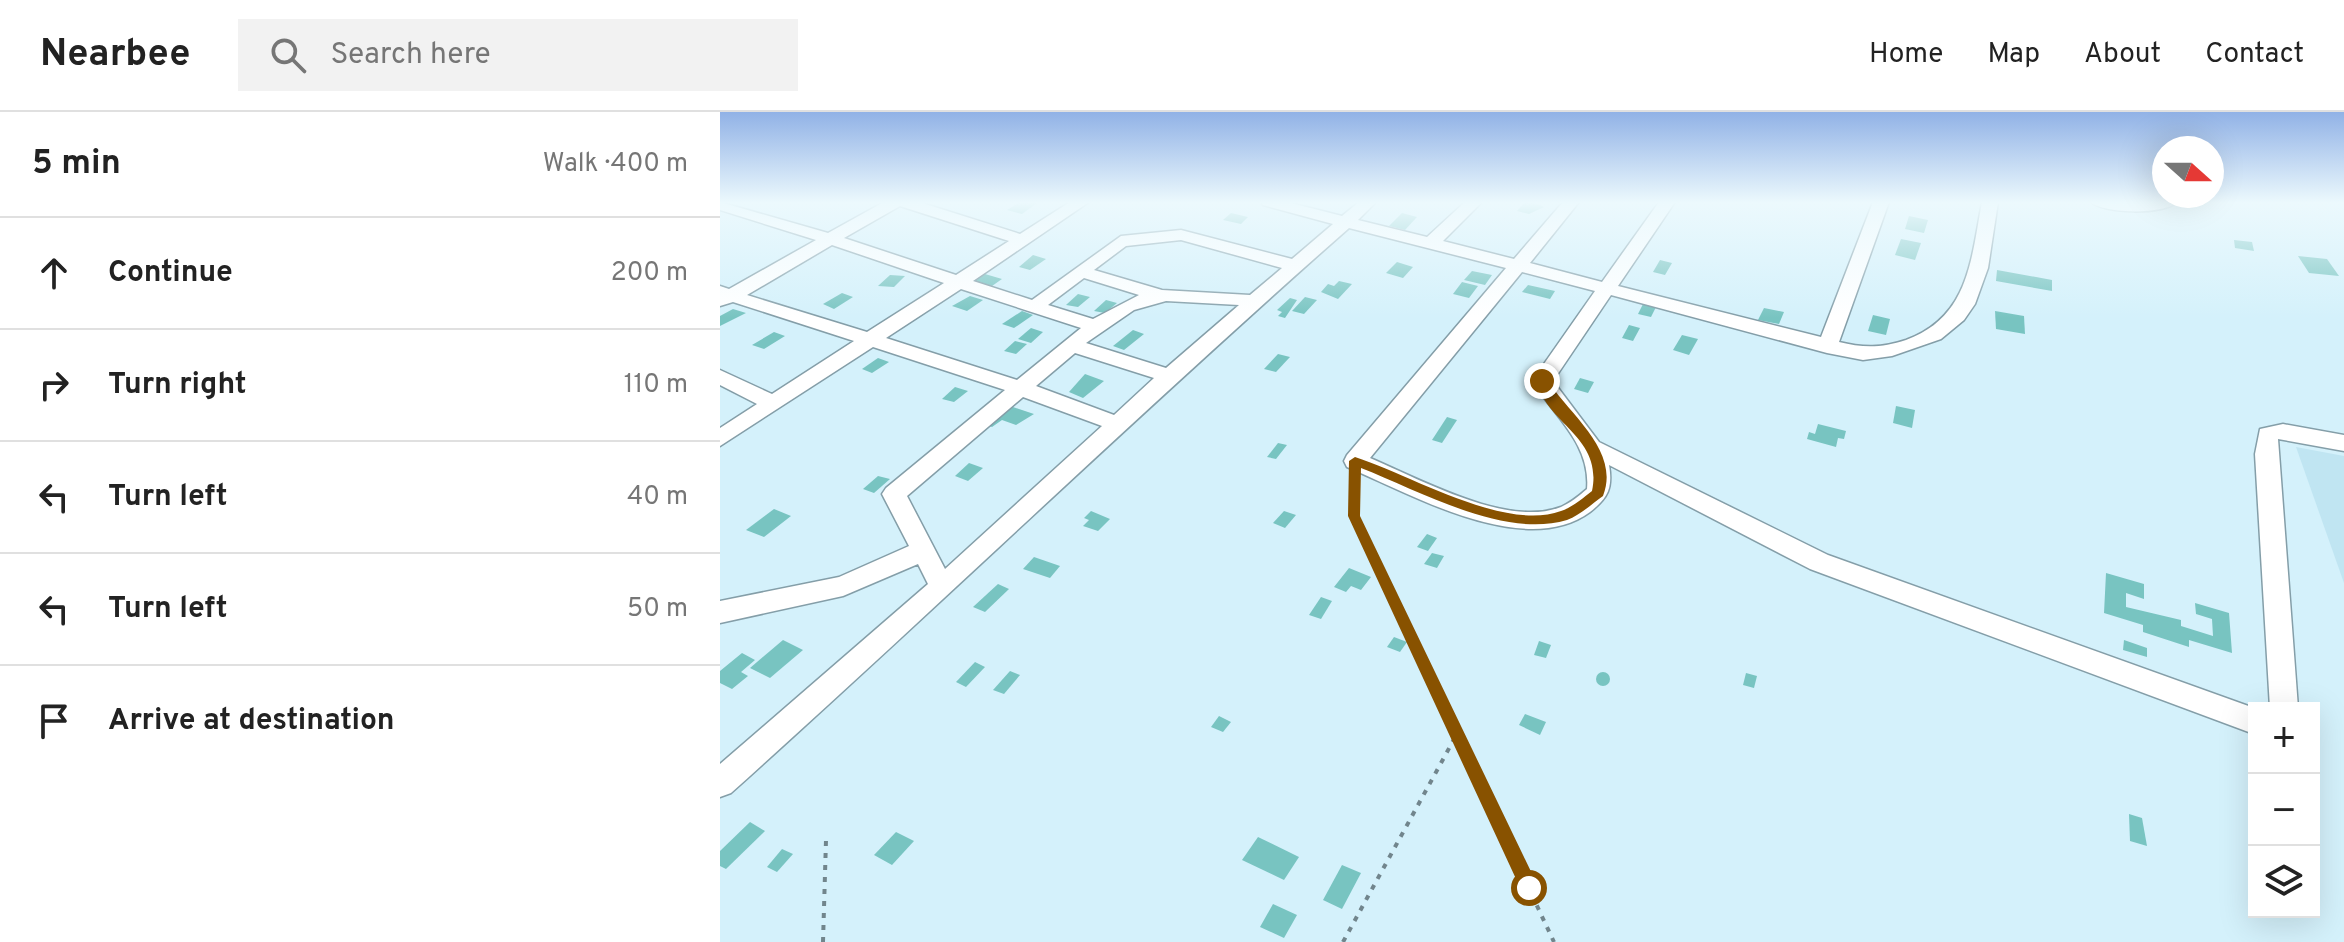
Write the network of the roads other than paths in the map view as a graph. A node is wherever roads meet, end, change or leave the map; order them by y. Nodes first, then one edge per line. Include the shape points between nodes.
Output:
1 (823, 241) edge
2 (840, 241) edge
3 (1021, 241) edge
4 (1124, 241) edge
5 (1202, 241) edge
6 (1325, 241) edge
7 (1427, 241) edge
8 (1538, 241) edge
9 (1640, 241) edge
10 (1867, 241) edge
11 (1981, 241) edge
12 (1432, 242) joint
13 (1518, 265) junction
14 (1296, 266) junction
15 (1079, 271) junction
16 (957, 283) junction
17 (1607, 287) junction
18 (724, 297) edge
19 (1164, 297) junction
20 (1256, 301) junction
21 (1034, 307) junction
22 (1095, 326) junction
23 (874, 339) junction
24 (1074, 346) junction
25 (1827, 347) junction
26 (1169, 376) junction
27 (720, 377) edge
28 (1022, 386) junction
29 (773, 403) junction
30 (1118, 424) junction
31 (720, 438) edge
32 (2344, 443) edge
33 (1594, 448) junction
34 (922, 551) junction
35 (942, 587) junction
36 (720, 612) edge
37 (2284, 702) edge
38 (2248, 719) edge
39 (720, 783) edge

1 - 18 street
2 - 16 street
3 - 16 street
4 - 15 street
5 - 14 street
6 - 14 street
7 - 12 street
8 - 13 street
9 - 17 street
10 - 25 street
11 - 25 street via 1965,305 1937,334 1889,353
12 - 13 street
13 - 17 street
13 - 33 street via 1355,461 1504,518 1541,520 1566,515 1598,493 1602,473
14 - 20 street
15 - 19 street
15 - 21 street
16 - 21 street
16 - 23 street
17 - 25 street
17 - 33 street via 1542,381
18 - 23 street
19 - 20 street
19 - 22 street via 1140,300
20 - 26 street
21 - 22 street
22 - 24 street
23 - 28 street
23 - 29 street
24 - 26 street
24 - 28 street
26 - 30 street
27 - 29 street
28 - 30 street
28 - 34 street via 894,494
29 - 31 street
30 - 35 street
32 - 37 street via 2283,431 2268,434
33 - 38 street via 1819,562
34 - 35 street
34 - 36 street via 843,586
35 - 39 street

